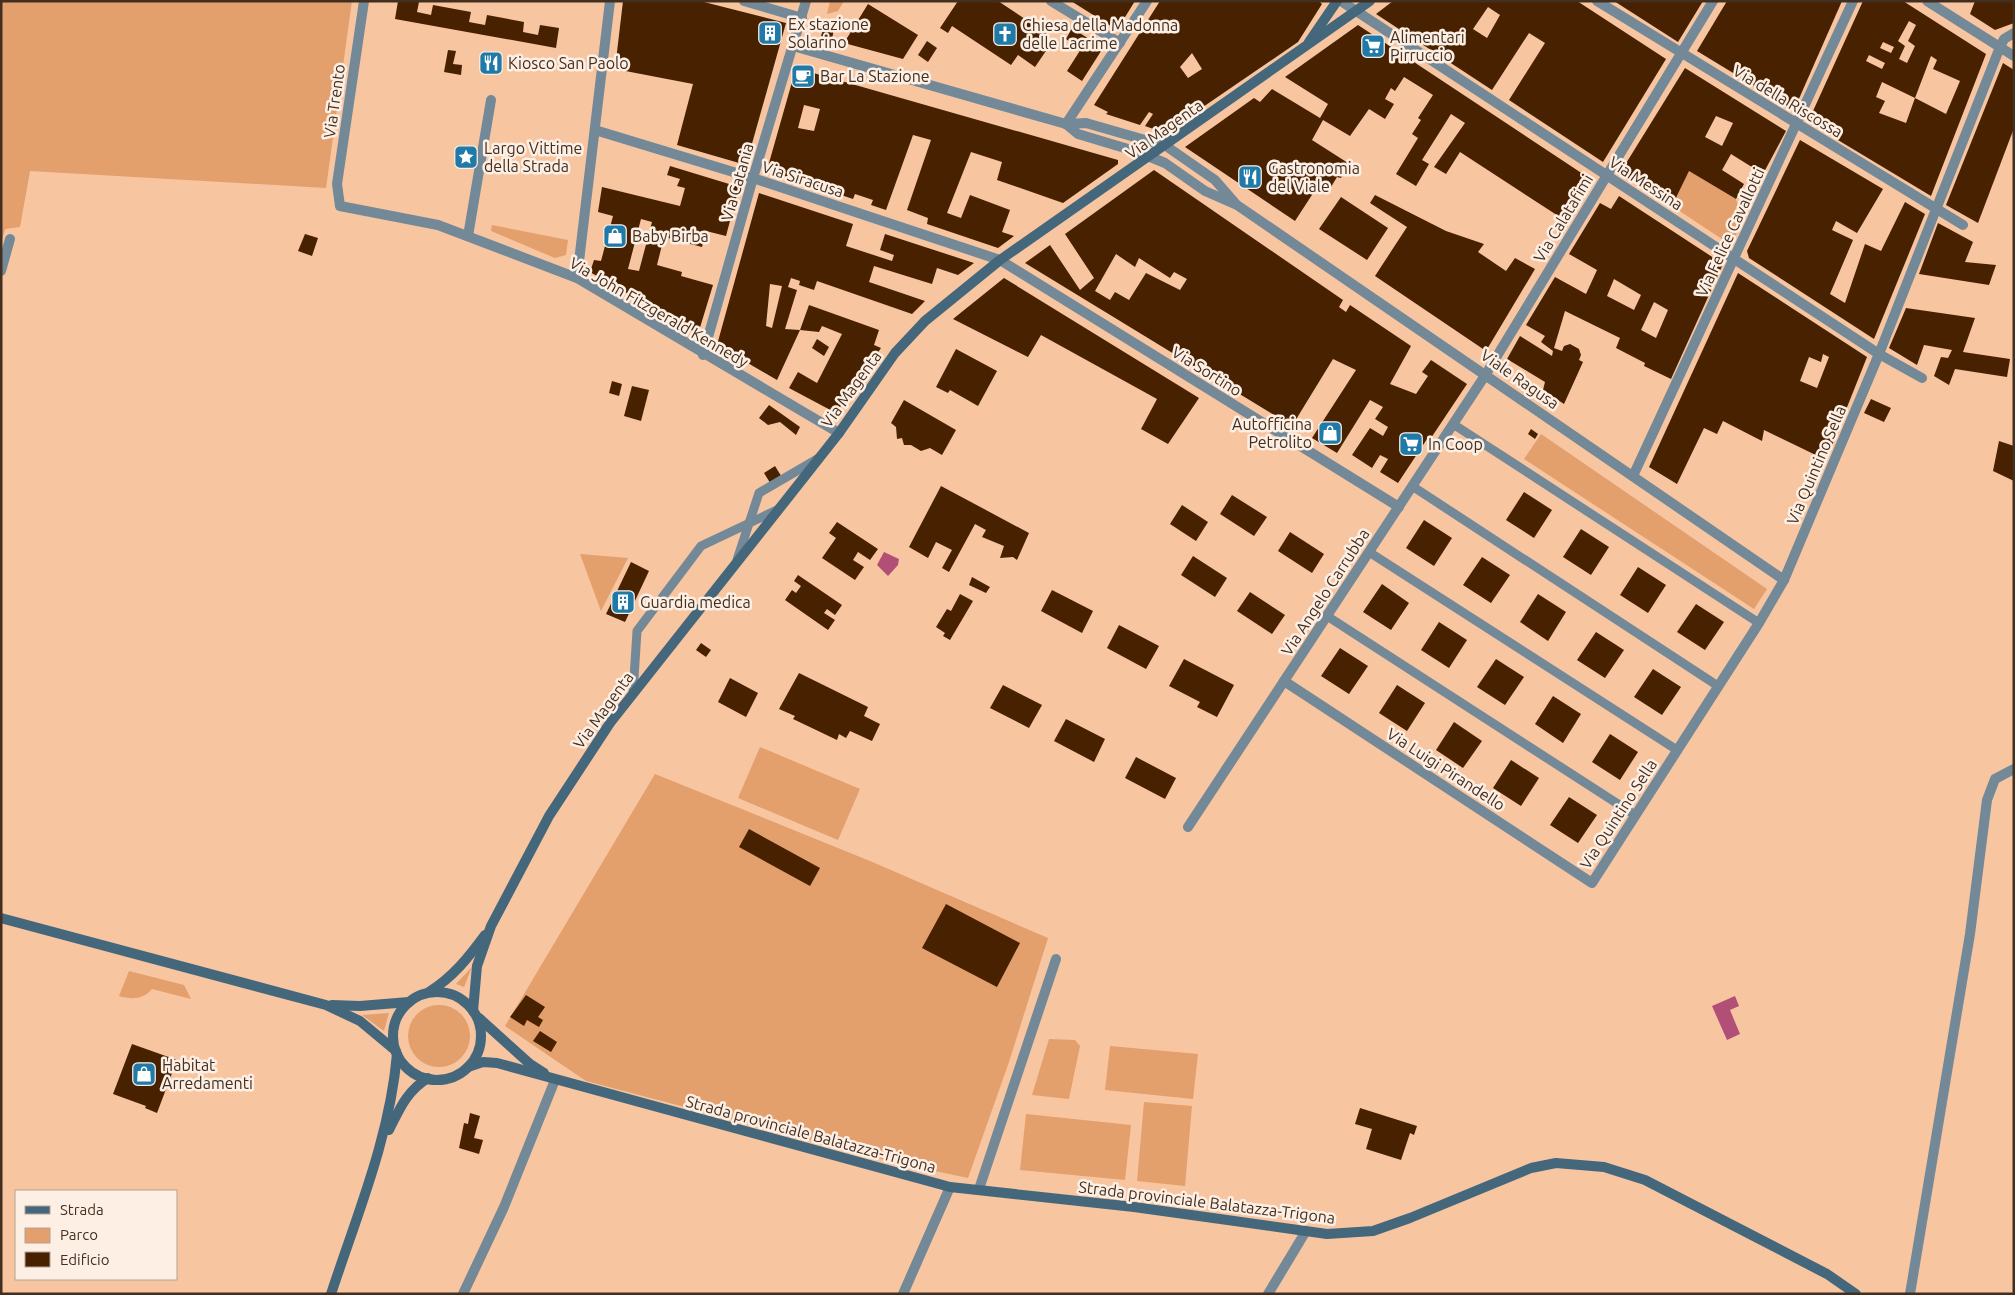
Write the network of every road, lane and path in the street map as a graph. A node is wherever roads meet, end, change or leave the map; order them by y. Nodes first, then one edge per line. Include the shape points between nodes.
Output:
1 (364, 1) edge
2 (610, 1) edge
3 (744, 1) edge
4 (806, 1) edge
5 (1051, 1) edge
6 (1146, 1) edge
7 (1337, 1) edge
8 (1341, 1) edge
9 (1370, 1) edge
10 (1598, 1) edge
11 (1713, 1) edge
12 (1853, 1) edge
13 (1928, 1) edge
14 (1356, 11) junction
15 (802, 18) junction
16 (2014, 33) edge
17 (1120, 43) junction
18 (793, 46) junction
19 (2000, 47) junction
20 (1305, 48) junction
21 (1681, 54) junction
22 (2014, 56) edge
23 (491, 100) dead end
24 (1066, 124) junction
25 (1796, 124) junction
26 (595, 130) junction
27 (1166, 146) junction
28 (1150, 156) junction
29 (1607, 175) junction
30 (753, 178) junction
31 (340, 206) joint
32 (1238, 206) junction
33 (1935, 208) junction
34 (1963, 225) dead end
35 (468, 236) junction
36 (10, 239) dead end
37 (1734, 258) junction
38 (1000, 260) junction
39 (1, 271) edge
40 (577, 278) junction
41 (1879, 354) junction
42 (703, 355) junction
43 (1486, 374) junction
44 (1922, 378) dead end
45 (1453, 424) junction
46 (839, 433) junction
47 (819, 458) junction
48 (1633, 476) junction
49 (1412, 486) junction
50 (1399, 507) junction
51 (779, 509) junction
52 (750, 524) junction
53 (1369, 552) junction
54 (737, 562) junction
55 (1784, 580) junction
56 (1327, 616) junction
57 (1758, 624) junction
58 (1284, 681) junction
59 (1718, 686) junction
60 (633, 694) junction
61 (1677, 750) junction
62 (2014, 769) edge
63 (1635, 815) junction
64 (1188, 827) dead end
65 (1592, 883) joint
66 (1, 918) edge
67 (491, 926) junction
68 (1056, 960) dead end
69 (428, 993) junction
70 (409, 1002) junction
71 (326, 1004) junction
72 (474, 1013) junction
73 (396, 1052) junction
74 (468, 1067) junction
75 (428, 1078) junction
76 (555, 1080) junction
77 (382, 1142) junction
78 (950, 1187) junction
79 (978, 1190) junction
80 (1306, 1232) junction
81 (331, 1294) edge
82 (462, 1294) edge
83 (904, 1294) edge
84 (1268, 1294) edge
85 (1856, 1294) edge
86 (1910, 1294) edge

1 - 31 street, Via Trento via 337,184
2 - 26 street
3 - 15 street
4 - 15 street, Via Catania
5 - 17 street
6 - 17 street
7 - 20 street
8 - 14 street, Via Messina
9 - 14 street, Via Magenta
10 - 21 street, Via della Riscossa
11 - 21 street, Via Calatafimi
12 - 25 street, Via Felice Cavallotti
13 - 19 street
14 - 20 street, Via Magenta
14 - 29 street, Via Messina
15 - 18 street, Via Catania
16 - 19 street, Via Quintino Sella via 2004,39
17 - 24 street
18 - 24 street
18 - 30 street, Via Catania
19 - 22 street
19 - 33 street, Via Quintino Sella
20 - 27 street, Via Magenta
21 - 25 street, Via della Riscossa
21 - 29 street, Via Calatafimi
23 - 35 street
24 - 27 street via 1086,123
24 - 28 street via 1078,134
25 - 33 street, Via della Riscossa
25 - 37 street, Via Felice Cavallotti
26 - 30 street, Via Siracusa
26 - 40 street
27 - 28 street, Via Magenta
27 - 32 street via 1215,180
28 - 32 street via 1205,191
28 - 38 street, Via Magenta
29 - 37 street, Via Messina
29 - 43 street, Via Calatafimi
30 - 38 street, Via Siracusa
30 - 42 street, Via Catania
31 - 35 street, Via John Fitzgerald Kennedy via 438,225
32 - 43 street, Viale Ragusa
33 - 34 street, Via della Riscossa
33 - 41 street, Via Quintino Sella
35 - 40 street, Via John Fitzgerald Kennedy
36 - 39 street
37 - 41 street, Via Messina
37 - 48 street, Via Felice Cavallotti
38 - 46 street, Via Magenta via 925,321 895,353
38 - 50 street, Via Sortino
40 - 42 street, Via John Fitzgerald Kennedy
41 - 44 street, Via Messina
41 - 55 street, Via Quintino Sella
42 - 46 street, Via John Fitzgerald Kennedy
43 - 45 street, Via Angelo Carrubba
43 - 48 street, Viale Ragusa
45 - 49 street, Via Angelo Carrubba
45 - 57 lane
46 - 47 street, Via Magenta
47 - 51 street, Via Magenta
47 - 52 lane via 759,493
48 - 55 street, Viale Ragusa
49 - 50 street, Via Angelo Carrubba
49 - 59 lane
50 - 53 street, Via Angelo Carrubba
51 - 52 lane
51 - 54 street, Via Magenta
52 - 54 lane
52 - 60 lane via 701,546 637,631
53 - 56 street, Via Angelo Carrubba
53 - 61 lane
54 - 60 street, Via Magenta
55 - 57 street, Via Quintino Sella
56 - 58 street, Via Angelo Carrubba
56 - 63 lane
57 - 59 street, Via Quintino Sella
58 - 64 street, Via Angelo Carrubba
58 - 65 street, Via Luigi Pirandello
59 - 61 street, Via Quintino Sella
60 - 67 street, Via Magenta via 549,816
61 - 63 street, Via Quintino Sella
62 - 86 street via 1995,779 1987,800 1970,934
63 - 65 street, Via Quintino Sella
66 - 71 street
67 - 69 street via 462,966
67 - 72 street via 477,966
68 - 79 street
69 - 70 street
69 - 72 street via 453,995 464,1001
70 - 71 street via 360,1006
70 - 73 street via 393,1029
71 - 73 street via 360,1021
72 - 74 street via 481,1033 480,1042
72 - 76 street via 530,1064
73 - 75 street via 410,1070
73 - 77 street via 392,1097
74 - 75 street via 450,1078
74 - 76 street, Strada provinciale Balatazza-Trigona via 483,1062 497,1063
75 - 77 street via 406,1096
76 - 78 street, Strada provinciale Balatazza-Trigona
76 - 82 street via 504,1207
77 - 81 street
78 - 79 street, Strada provinciale Balatazza-Trigona
78 - 83 street
79 - 80 street, Strada provinciale Balatazza-Trigona via 1134,1207
80 - 84 street
80 - 85 street, Strada provinciale Balatazza-Trigona via 1349,1234 1373,1231 1531,1168 1556,1163 1604,1167 1646,1180 1827,1274

